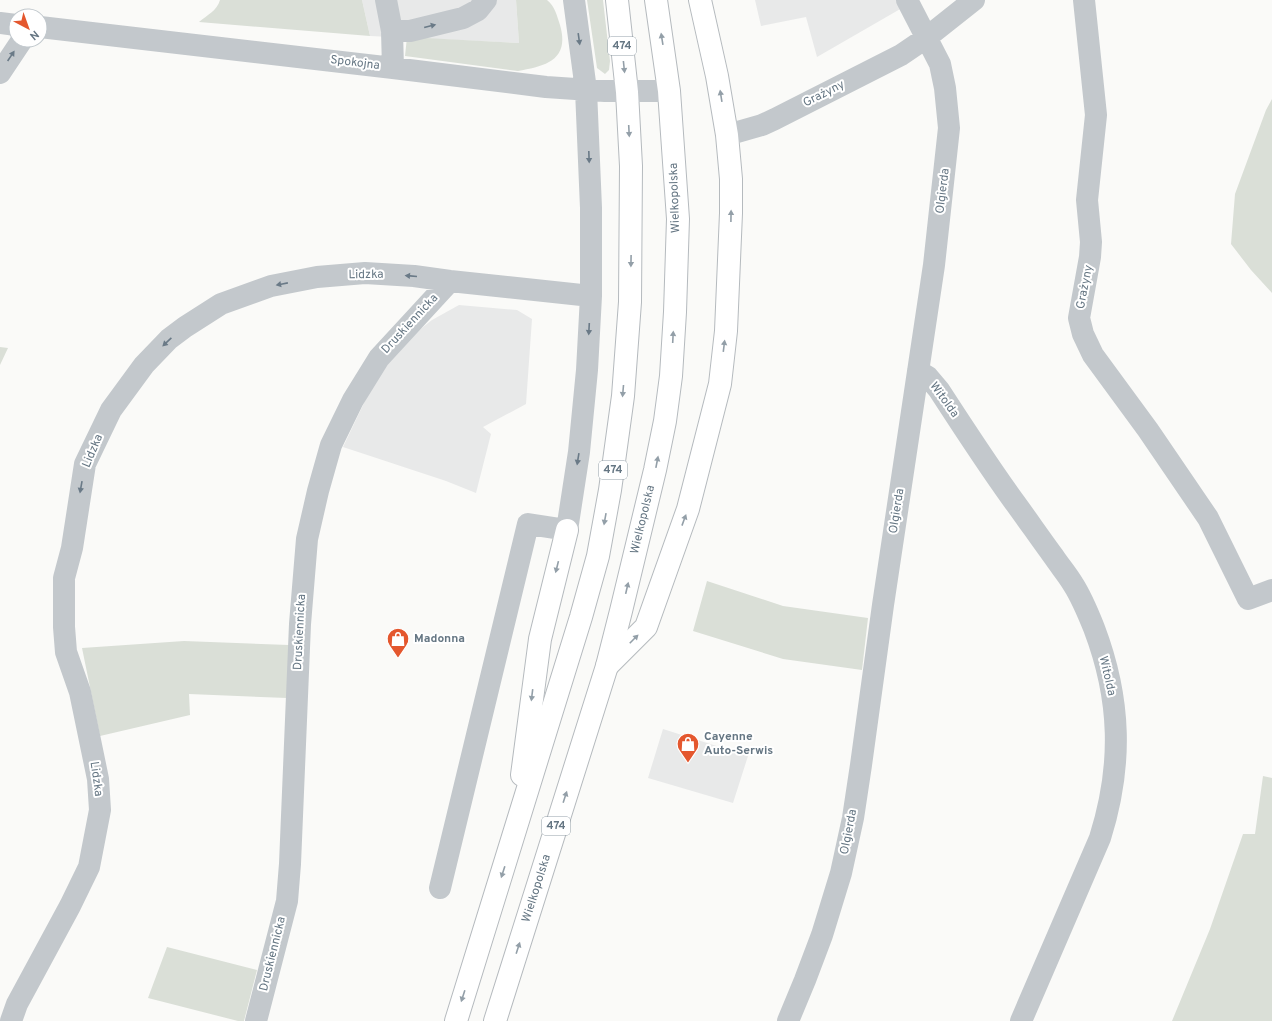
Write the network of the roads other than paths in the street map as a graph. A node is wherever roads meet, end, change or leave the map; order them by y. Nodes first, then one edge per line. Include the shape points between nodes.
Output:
1 (386, 0) edge
2 (486, 0) edge
3 (574, 0) edge
4 (617, 0) edge
5 (656, 0) edge
6 (700, 0) edge
7 (907, 0) edge
8 (974, 0) edge
9 (1084, 0) edge
10 (48, 28) edge
11 (392, 31) junction
12 (926, 38) junction
13 (16, 48) edge
14 (393, 68) junction
15 (0, 72) edge
16 (586, 90) junction
17 (670, 91) junction
18 (627, 92) junction
19 (727, 134) junction
20 (450, 281) junction
21 (591, 296) junction
22 (918, 370) junction
23 (567, 530) junction
24 (1272, 590) edge
25 (607, 666) junction
26 (514, 835) junction
27 (440, 888) dead end
28 (11, 1021) edge
29 (256, 1021) edge
30 (456, 1021) edge
31 (495, 1021) edge
32 (788, 1021) edge
33 (1021, 1021) edge

1 - 11 street
11 -> 2 street via 410,30 463,18 478,10
3 -> 16 street
4 -> 18 main road, 474
17 -> 5 main road, Wielkopolska / 474
19 -> 6 main road
7 - 12 street, Olgierda
8 - 12 street, Grażyny
9 - 24 street, Grażyny via 1096,115 1087,200 1090,257 1079,318 1083,334 1093,355 1204,512 1248,599
10 - 14 street, Spokojna
11 - 14 street
12 - 19 street, Grażyny via 901,55 775,119
12 - 22 street, Olgierda via 940,64 949,128 934,264
15 -> 13 street
14 - 16 street, Spokojna
16 - 18 street, Spokojna
16 -> 21 street via 591,208
17 - 18 street, Spokojna
25 -> 17 main road, Wielkopolska / 474 via 655,470 671,376 678,219
18 -> 26 main road, 474 via 631,166 630,302 623,396 610,490 594,572
25 -> 19 main road via 646,627 688,509 720,384 726,331 731,213
20 - 21 street, Lidzka
20 -> 28 street, Lidzka via 365,273 317,277 270,286 221,304 169,339 144,365 111,410 86,464 72,548 64,578 66,652 80,692 98,779 100,810 89,867 17,1004
20 - 29 street, Druskiennicka via 379,358 353,400 331,445 318,492 307,539 300,624 287,901
21 -> 23 street via 579,452
22 - 32 street, Olgierda via 853,818 841,873 822,935
22 - 33 street, Witolda via 939,390 1073,584 1086,608 1100,644 1110,683 1115,716 1116,751 1106,817 1100,838
23 -> 26 main road via 540,639
23 - 27 street via 528,524
31 -> 25 main road, Wielkopolska / 474
26 -> 30 main road, 474

